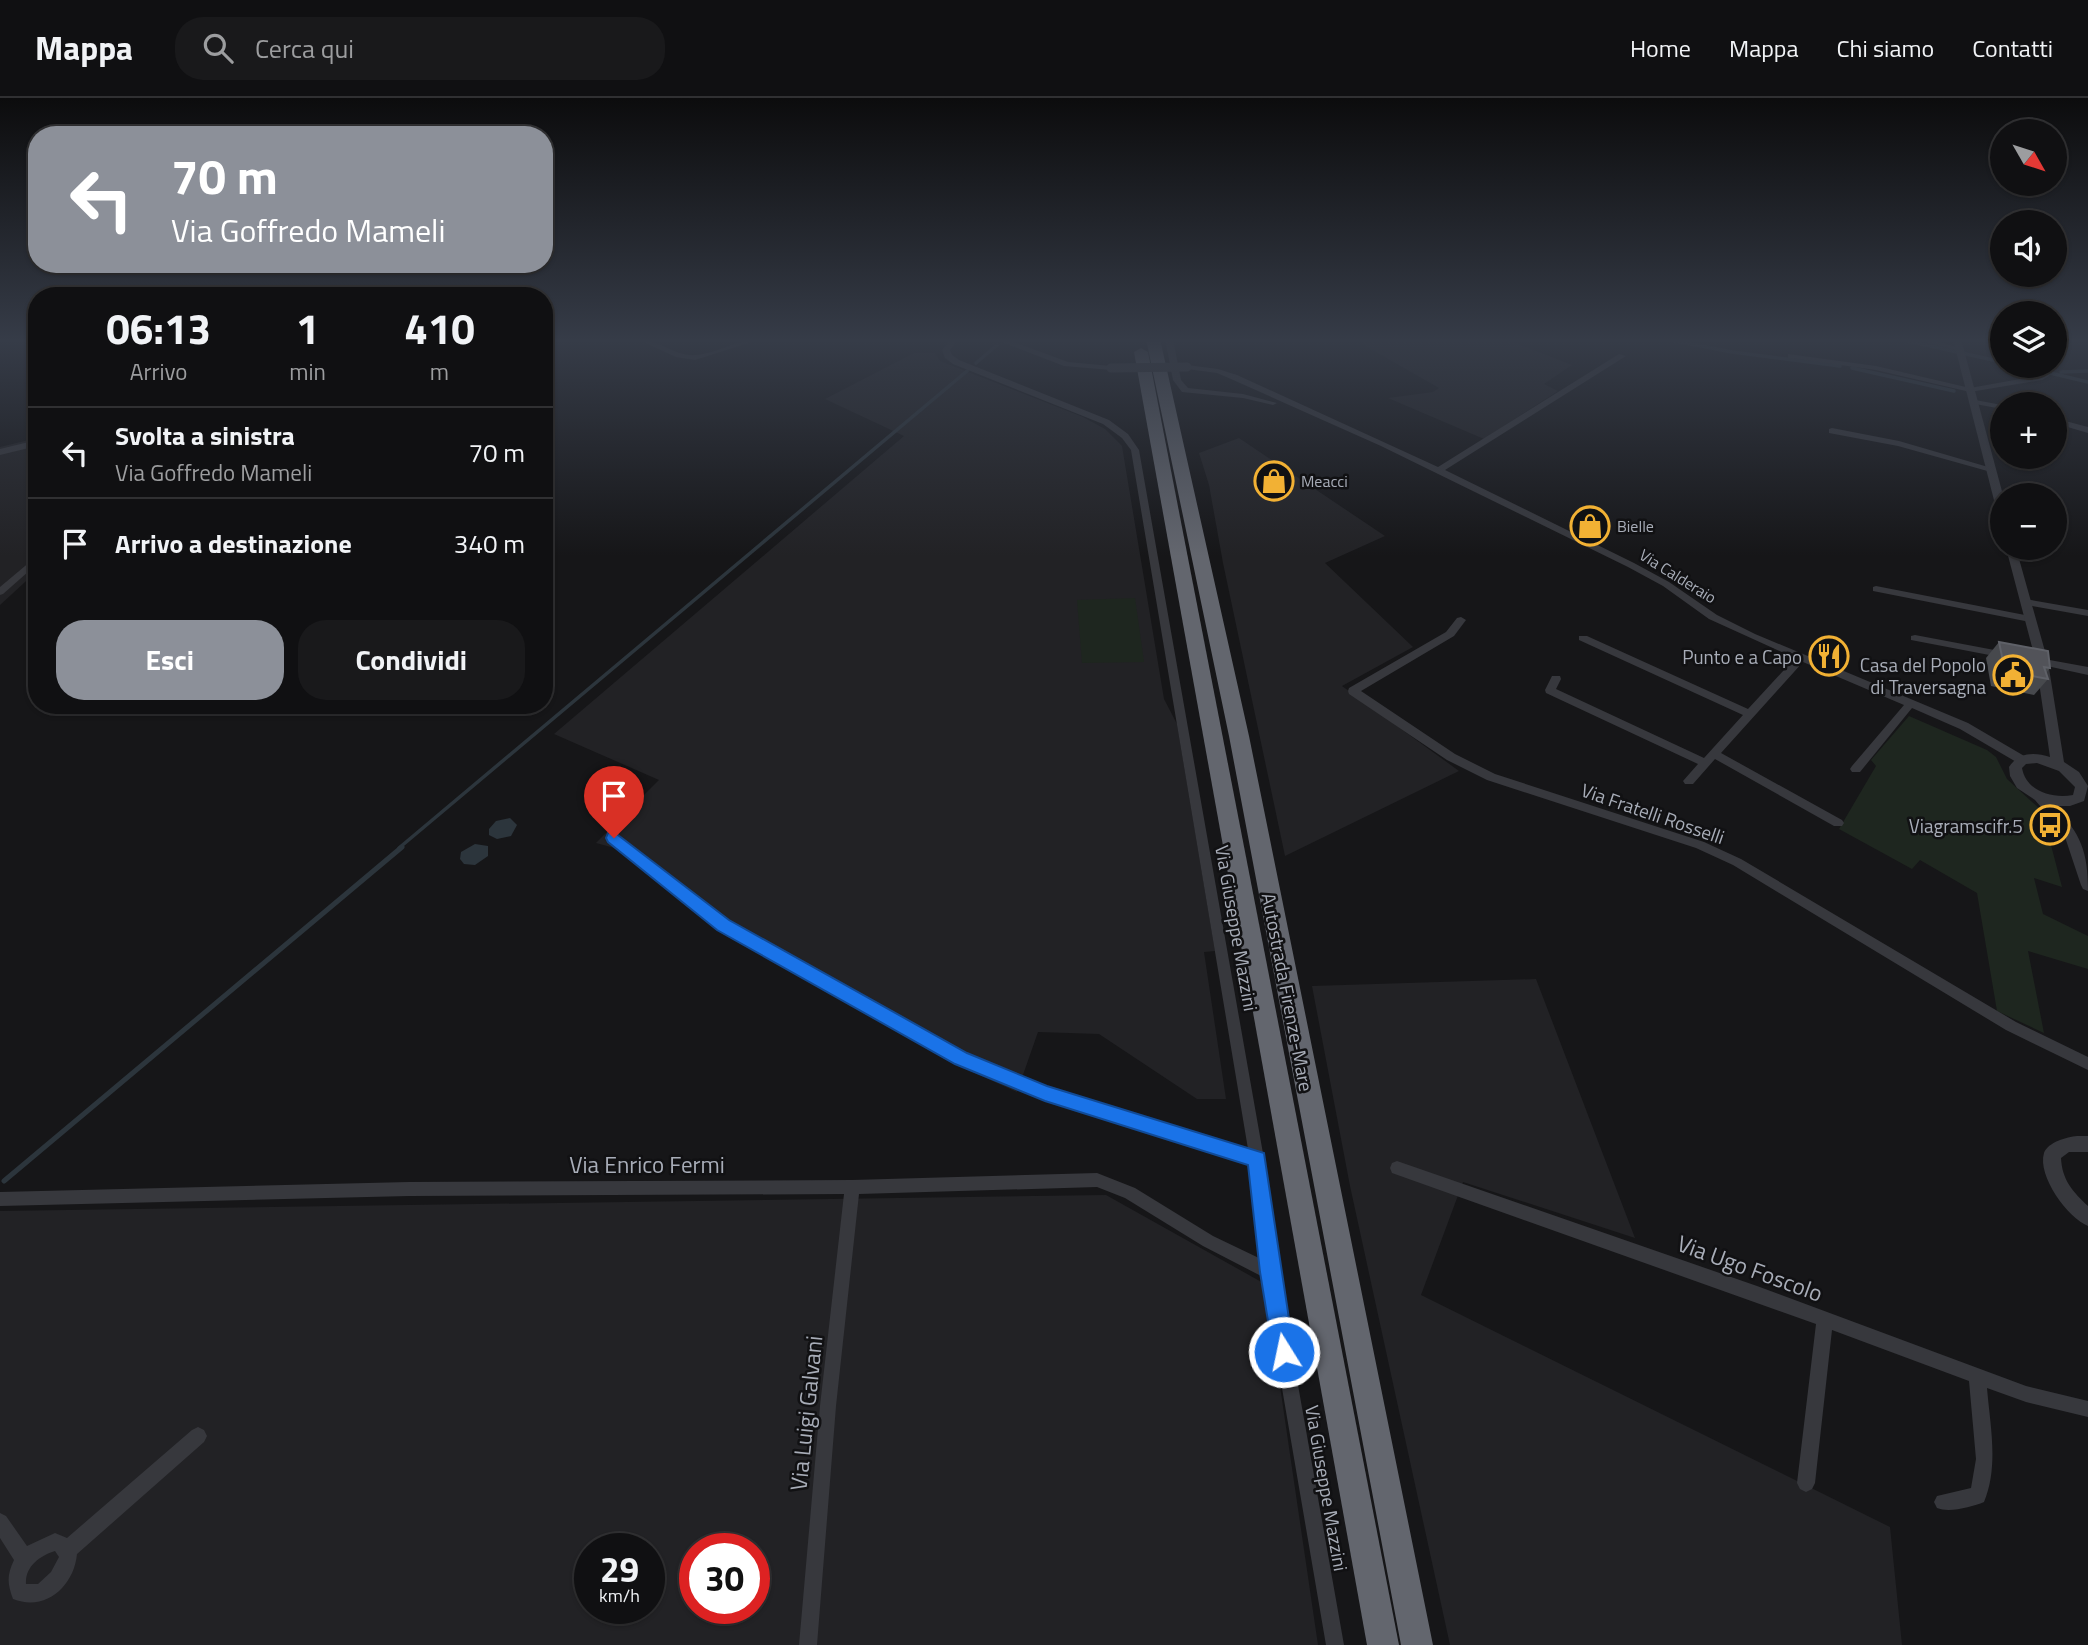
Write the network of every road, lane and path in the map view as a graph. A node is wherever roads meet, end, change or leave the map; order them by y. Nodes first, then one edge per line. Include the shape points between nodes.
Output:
1 (1079, 411) edge
2 (1152, 411) edge
3 (1169, 411) edge
4 (1307, 411) edge
5 (1534, 411) edge
6 (1976, 411) edge
7 (2067, 424) edge
8 (1832, 430) dead end
9 (2088, 430) edge
10 (28, 445) edge
11 (0, 452) edge
12 (1990, 465) edge
13 (1990, 469) edge
14 (1991, 469) edge
15 (1438, 471) junction
16 (1995, 483) edge
17 (2014, 560) edge
18 (28, 567) edge
19 (1876, 589) dead end
20 (0, 592) edge
21 (2025, 602) junction
22 (2088, 613) edge
23 (2030, 619) junction
24 (1461, 620) dead end
25 (1583, 638) dead end
26 (1915, 638) dead end
27 (1802, 657) junction
28 (2042, 662) junction
29 (2088, 671) edge
30 (1556, 678) dead end
31 (1911, 703) junction
32 (1750, 714) junction
33 (2055, 747) junction
34 (1713, 753) junction
35 (2037, 758) junction
36 (1705, 763) junction
37 (2019, 763) junction
38 (2058, 764) junction
39 (1856, 769) dead end
40 (1689, 781) dead end
41 (2084, 794) edge
42 (2038, 795) junction
43 (2057, 801) junction
44 (1838, 823) dead end
45 (2065, 825) junction
46 (614, 838) dead end
47 (2088, 886) edge
48 (2088, 1063) edge
49 (2088, 1144) edge
50 (1257, 1159) junction
51 (1397, 1168) dead end
52 (852, 1186) junction
53 (2, 1201) edge
54 (2088, 1218) edge
55 (1270, 1272) junction
56 (1825, 1319) junction
57 (1977, 1375) junction
58 (2088, 1409) edge
59 (198, 1436) dead end
60 (1806, 1483) dead end
61 (1943, 1502) dead end
62 (0, 1522) edge
63 (67, 1550) junction
64 (25, 1560) junction
65 (807, 1645) edge
66 (1335, 1645) edge
67 (1383, 1645) edge
68 (1417, 1645) edge

1 - 50 street, Via Giuseppe Mazzini via 1106,422 1135,450
2 - 67 highway, Autostrada Firenze-Mare
3 - 68 highway, Autostrada Firenze-Mare via 1239,736
4 - 15 street, Via Calderaio
5 - 15 street
6 - 12 street
7 - 9 street
8 - 13 street
10 - 11 street
14 - 16 street
15 - 27 street, Via Calderaio via 1631,565 1713,617
17 - 21 street
18 - 20 street
19 - 23 street
21 - 22 street
21 - 23 street
23 - 28 street
24 - 48 street, Via Fratelli Rosselli via 1450,634 1353,691 1451,757 1491,777 1700,845 1737,862 2011,1026
25 - 32 street
26 - 28 street
27 - 31 street, Via Calderaio
27 - 32 street
28 - 29 street
28 - 33 street
30 - 36 street via 1550,690
31 - 37 street, Via Calderaio via 1964,726
31 - 39 street
32 - 34 street
33 - 35 street
33 - 38 street
34 - 36 street
34 - 44 street
35 - 37 street
35 - 38 street
36 - 40 street
37 - 42 street via 2014,772
38 - 41 street via 2074,775
41 - 43 street
42 - 43 street
42 - 45 street
43 - 45 street
45 - 47 street via 2078,848
46 - 50 street via 723,925 961,1059 1045,1093
49 - 54 street via 2070,1143 2052,1155 2052,1174
50 - 55 street, Via Giuseppe Mazzini
51 - 56 street, Via Ugo Foscolo
52 - 53 street, Via Enrico Fermi via 409,1189
52 - 55 street, Via Enrico Fermi via 1097,1180 1129,1193
52 - 65 street, Via Luigi Galvani
55 - 66 street, Via Giuseppe Mazzini
56 - 57 street, Via Ugo Foscolo
56 - 60 street
57 - 58 street, Via Ugo Foscolo via 2026,1394
57 - 61 street via 1985,1459 1978,1496
59 - 63 street
62 - 64 street
63 - 64 street via 61,1544 46,1544
63 - 64 street via 67,1563 57,1580 33,1594 17,1587

